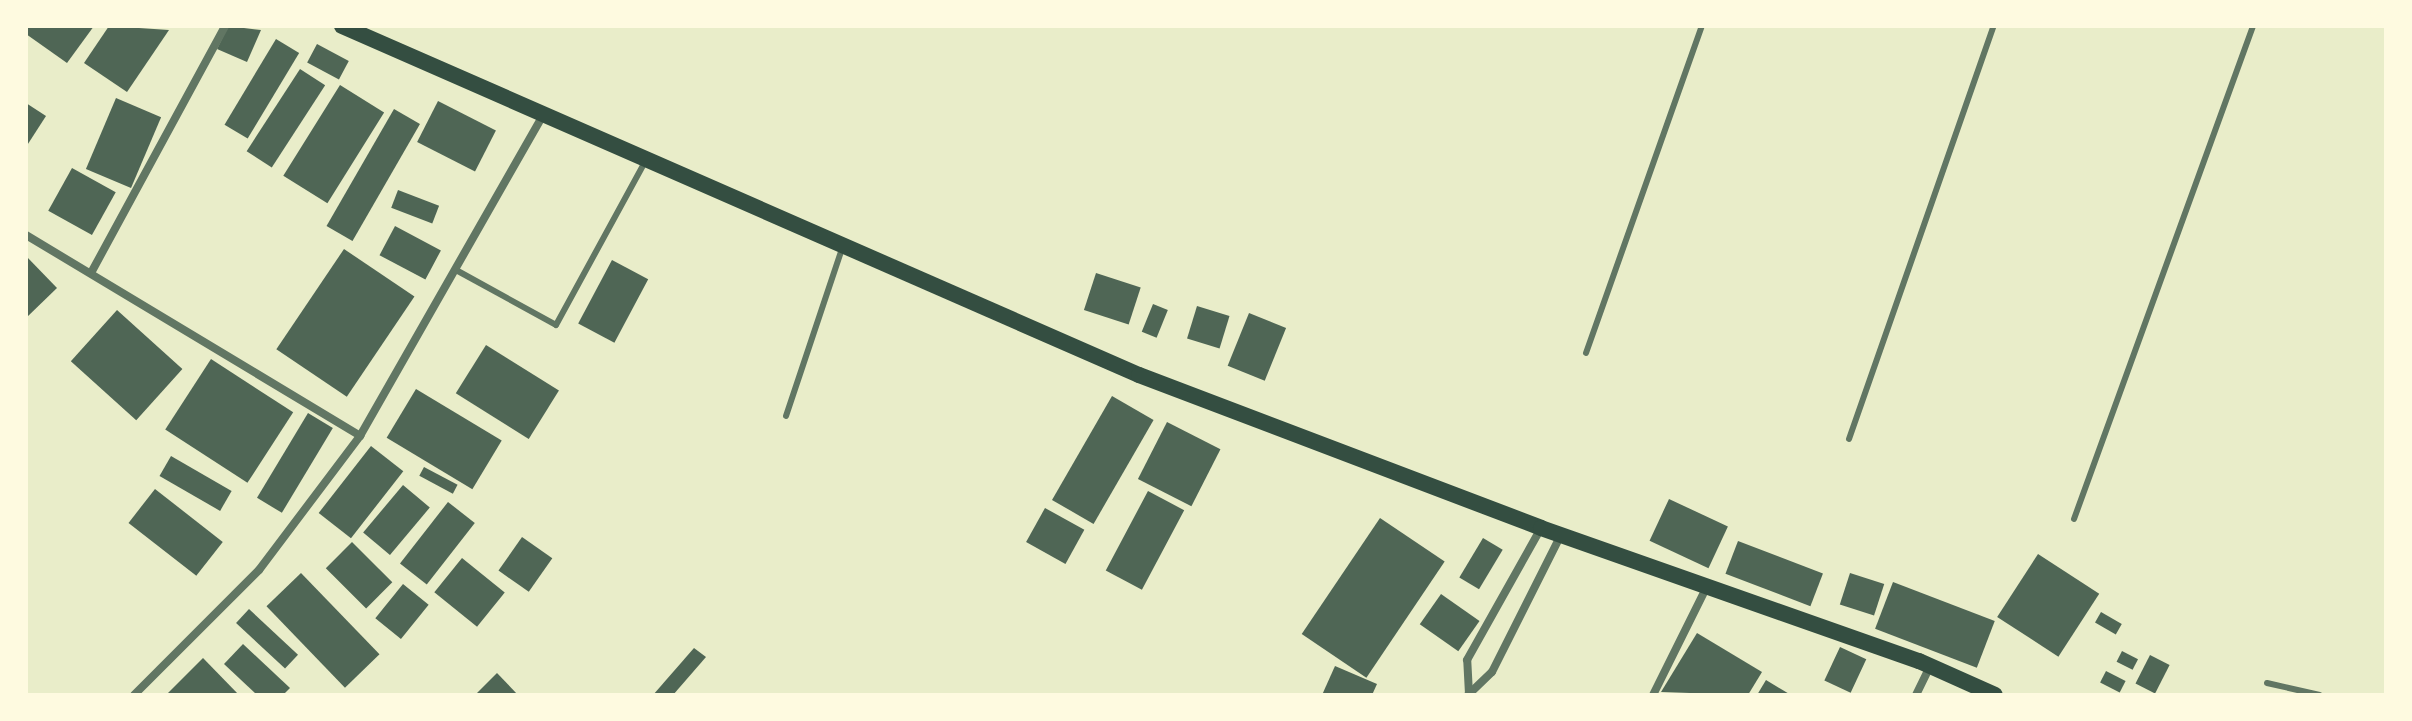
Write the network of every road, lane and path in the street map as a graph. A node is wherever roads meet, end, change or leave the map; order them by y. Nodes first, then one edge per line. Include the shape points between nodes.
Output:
1 (225, 26) edge
2 (342, 26) edge
3 (1702, 26) edge
4 (1994, 26) edge
5 (2253, 26) edge
6 (544, 114) junction
7 (646, 160) junction
8 (26, 235) edge
9 (842, 249) junction
10 (456, 270) junction
11 (91, 273) junction
12 (1586, 353) dead end
13 (786, 416) dead end
14 (360, 436) junction
15 (1849, 439) dead end
16 (2074, 519) dead end
17 (1541, 528) junction
18 (1561, 535) junction
19 (1708, 585) junction
20 (1930, 666) junction
21 (2267, 683) dead end
22 (1468, 694) edge
23 (134, 695) edge
24 (1653, 695) edge
25 (1916, 695) edge
26 (1995, 695) edge
27 (2320, 695) edge

1 - 11 street
2 - 6 main road
3 - 12 lane
4 - 15 lane
5 - 16 lane
6 - 7 main road
6 - 10 street
7 - 9 main road
7 - 10 lane via 556,325
8 - 11 street
9 - 13 lane
9 - 17 main road via 980,301 1139,375
10 - 14 street
11 - 14 street
14 - 23 street via 259,570
17 - 18 main road
17 - 22 street via 1467,660
18 - 19 main road
18 - 22 street via 1492,672
19 - 20 main road
19 - 24 street
20 - 25 street
20 - 26 main road
21 - 27 lane

